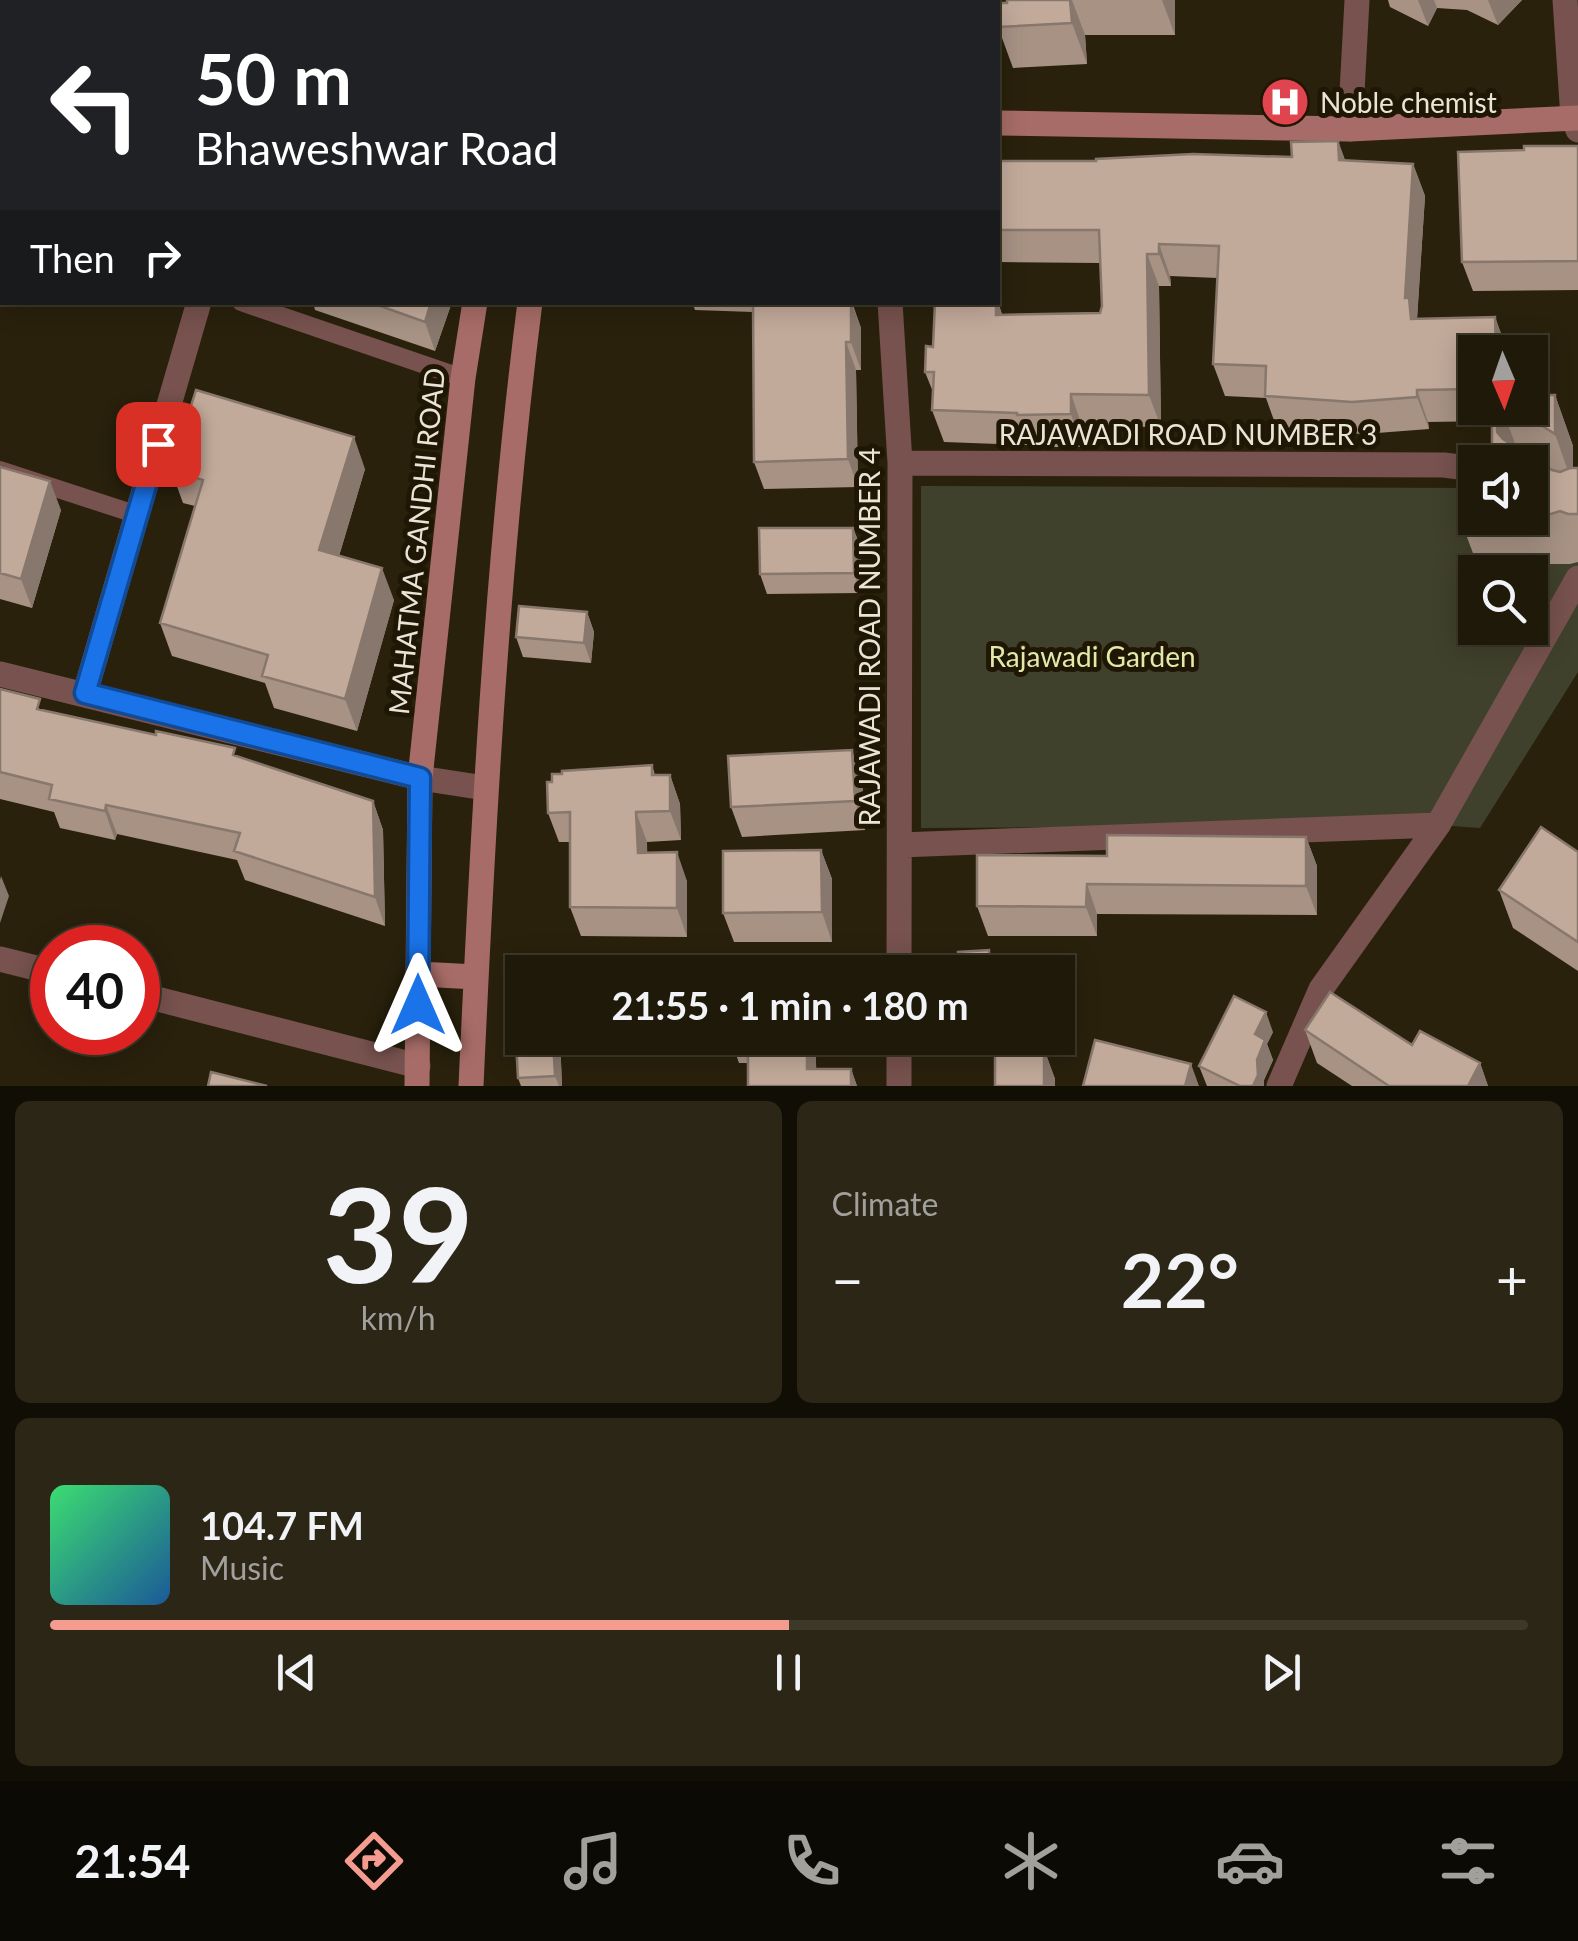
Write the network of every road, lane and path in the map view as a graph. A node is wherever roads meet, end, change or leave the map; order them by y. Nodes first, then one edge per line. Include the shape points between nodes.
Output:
1 (1358, 0) edge
2 (1566, 0) edge
3 (1576, 122) edge
4 (1000, 123) edge
5 (1350, 129) junction
6 (198, 305) edge
7 (250, 305) edge
8 (475, 305) edge
9 (530, 305) edge
10 (890, 305) edge
11 (463, 378) junction
12 (900, 463) junction
13 (1458, 467) edge
14 (0, 470) edge
15 (138, 515) junction
16 (1578, 578) edge
17 (0, 674) edge
18 (85, 693) junction
19 (420, 778) junction
20 (485, 788) junction
21 (1438, 825) junction
22 (900, 845) junction
23 (900, 955) edge
24 (0, 958) edge
25 (30, 966) edge
26 (419, 974) junction
27 (476, 977) junction
28 (160, 1000) edge
29 (899, 1055) edge
30 (418, 1076) edge
31 (470, 1086) edge
32 (899, 1086) edge
33 (1279, 1086) edge

1 - 5 street
2 - 3 street
3 - 5 street
4 - 5 street
6 - 15 street
7 - 11 lane
8 - 11 street, MAHATMA GANDHI ROAD
9 - 20 street
10 - 12 street, RAJAWADI ROAD NUMBER 4
11 - 19 street, MAHATMA GANDHI ROAD
12 - 13 street, RAJAWADI ROAD NUMBER 3
12 - 22 street, RAJAWADI ROAD NUMBER 4
14 - 15 lane
15 - 18 street
16 - 21 street
17 - 18 street
18 - 19 street
19 - 20 street
19 - 26 street, MAHATMA GANDHI ROAD
20 - 27 street
21 - 22 street
21 - 33 street via 1321,989
22 - 23 street, RAJAWADI ROAD NUMBER 4
24 - 25 street
26 - 27 street
26 - 30 street, MAHATMA GANDHI ROAD
27 - 31 street
28 - 30 street
29 - 32 street

